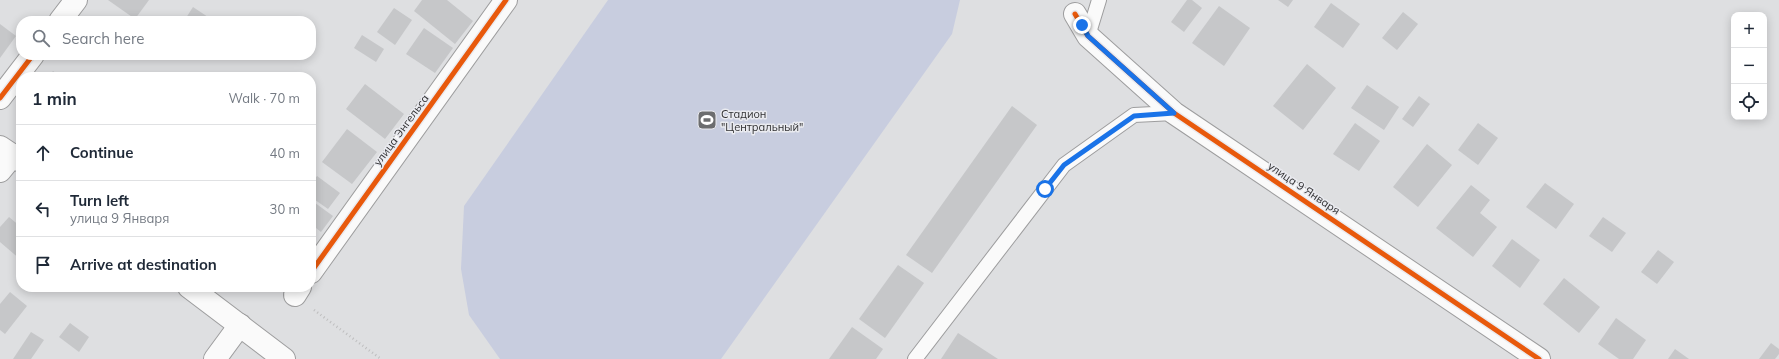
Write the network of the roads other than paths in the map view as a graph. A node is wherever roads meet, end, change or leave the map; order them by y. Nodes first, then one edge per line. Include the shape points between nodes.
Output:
1 (76, 0) edge
2 (506, 0) edge
3 (1099, 0) edge
4 (1075, 7) edge
5 (64, 16) edge
6 (1088, 36) junction
7 (29, 60) edge
8 (20, 72) edge
9 (16, 77) edge
10 (0, 98) edge
11 (1174, 113) junction
12 (316, 265) edge
13 (197, 292) edge
14 (240, 325) junction
15 (215, 359) edge
16 (284, 359) edge
17 (915, 359) edge
18 (1539, 359) edge

1 - 5 street
2 - 12 street, улица Энгельса
3 - 6 lane
4 - 6 street, улица 9 Января
6 - 11 street, улица 9 Января
7 - 8 street
9 - 10 street
11 - 17 lane via 1134,116 1064,165
11 - 18 street, улица 9 Января
13 - 14 street
14 - 15 street
14 - 16 street

